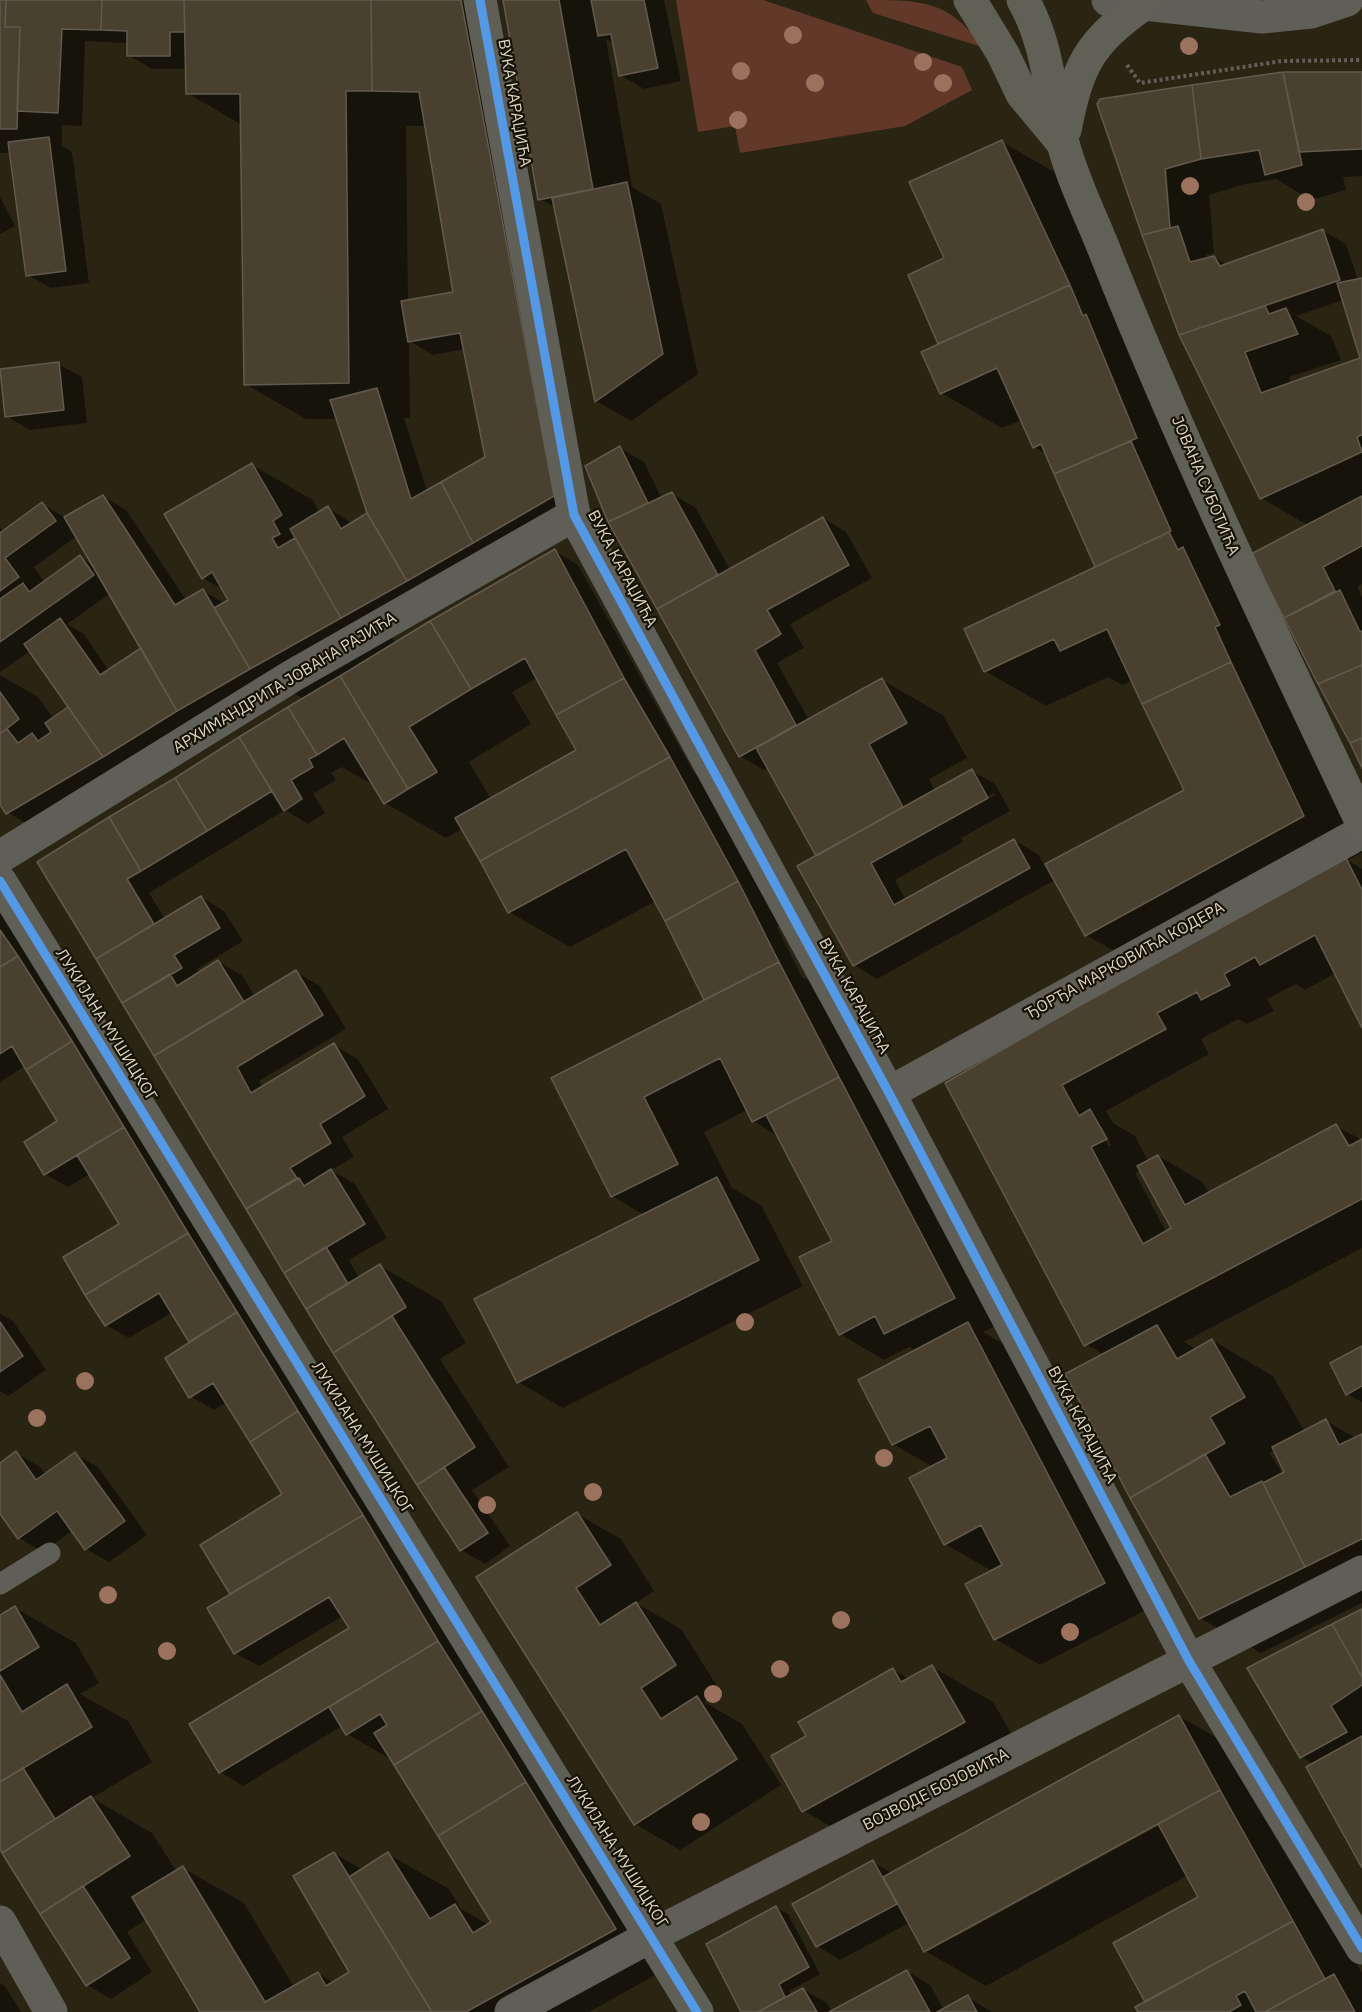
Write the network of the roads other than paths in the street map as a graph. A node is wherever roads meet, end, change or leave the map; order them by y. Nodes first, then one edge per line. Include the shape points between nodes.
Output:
1 (480, 0) edge
2 (970, 0) edge
3 (1023, 0) edge
4 (1108, 0) edge
5 (1347, 0) edge
6 (1142, 5) junction
7 (1063, 143) junction
8 (574, 515) junction
9 (1362, 823) edge
10 (1362, 832) edge
11 (0, 857) edge
12 (0, 881) edge
13 (889, 1093) junction
14 (50, 1553) dead end
15 (1362, 1572) edge
16 (0, 1584) edge
17 (1189, 1661) junction
18 (0, 1922) edge
19 (651, 1936) junction
20 (1362, 1948) edge
21 (51, 2012) edge
22 (512, 2012) edge
23 (697, 2012) edge

1 - 8 street, ВУКА КАРАЏИЋА
2 - 7 main road, ЈОВАНА СУБОТИЋА via 1022,94
3 - 7 main road, ЈОВАНА СУБОТИЋА via 1048,63
4 - 6 street
5 - 6 street via 1311,12 1262,17
6 - 7 main road via 1100,38 1086,60 1071,98
7 - 9 main road, ЈОВАНА СУБОТИЋА via 1108,260 1226,538
8 - 11 street, АРХИМАНДРИТА ЈОВАНА РАЈИЋА via 292,676
8 - 13 street, ВУКА КАРАЏИЋА
10 - 13 street, ЂОРЂА МАРКОВИЋА КОДЕРА
12 - 19 street, ЛУКИЈАНА МУШИЦКОГ
13 - 17 street, ВУКА КАРАЏИЋА
14 - 16 lane
15 - 17 street, ВОЈВОДЕ БОЈОВИЋА
17 - 19 street, ВОЈВОДЕ БОЈОВИЋА
17 - 20 street, ВУКА КАРАЏИЋА
18 - 21 street
19 - 22 street, ВОЈВОДЕ БОЈОВИЋА
19 - 23 street, ЛУКИЈАНА МУШИЦКОГ

